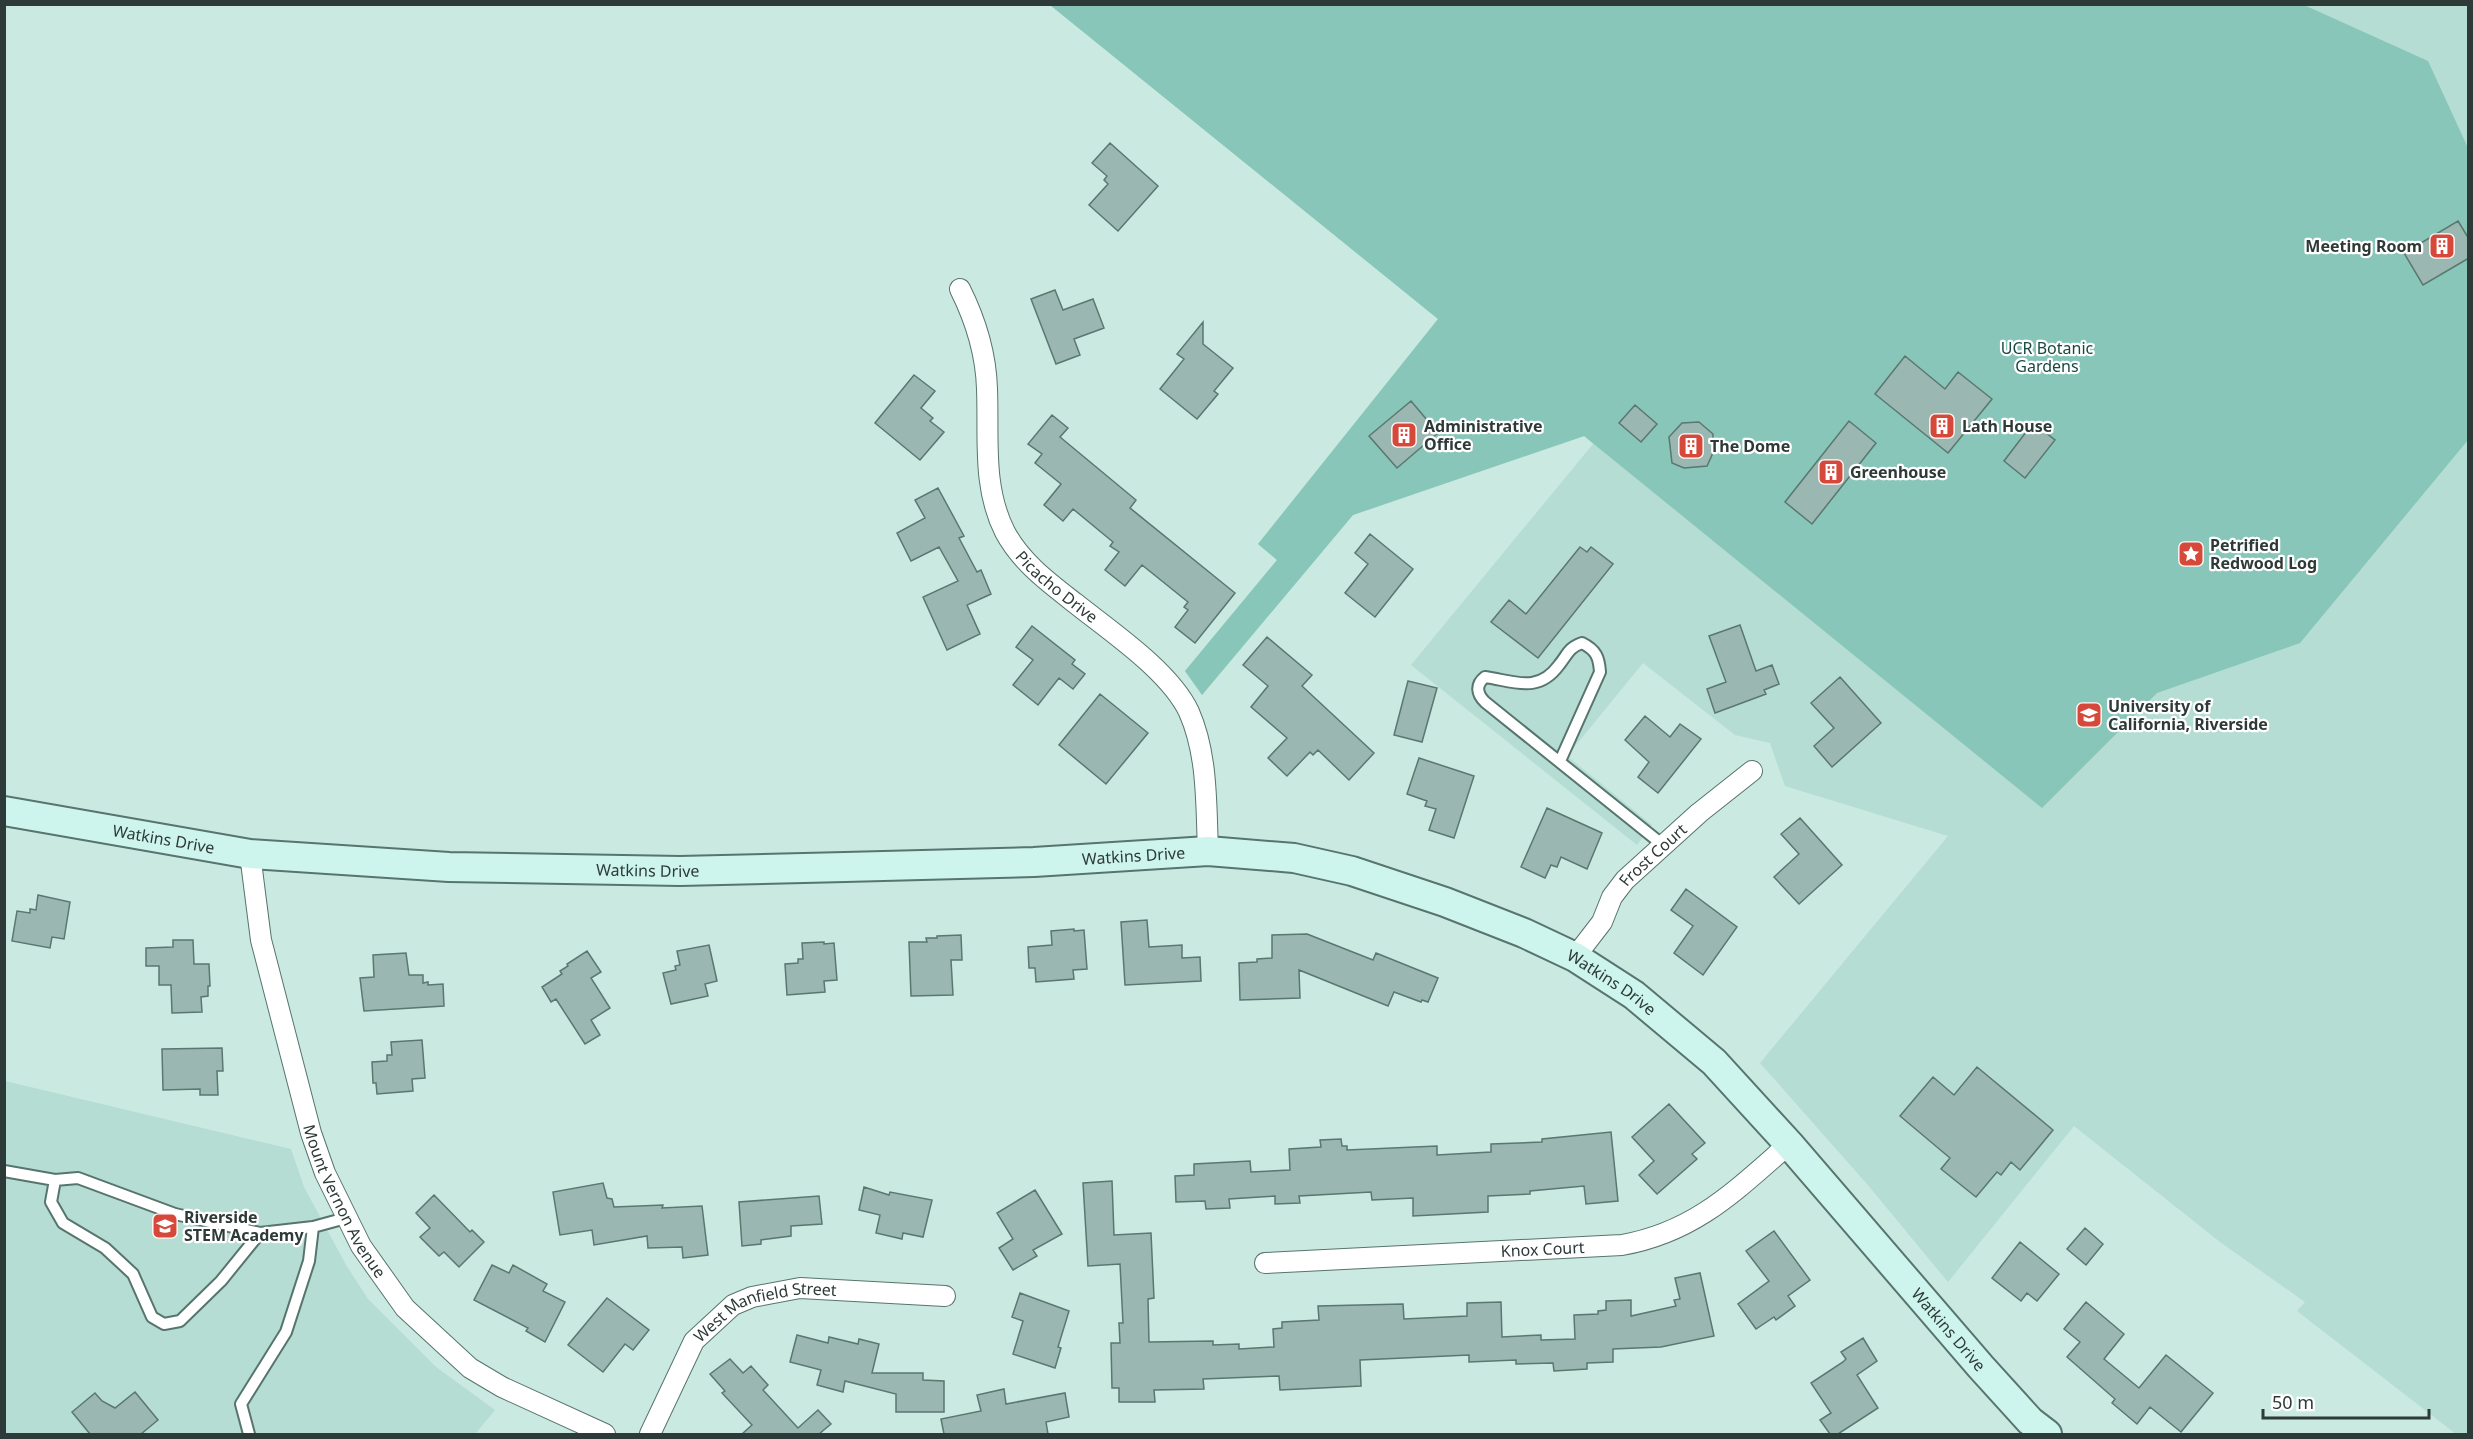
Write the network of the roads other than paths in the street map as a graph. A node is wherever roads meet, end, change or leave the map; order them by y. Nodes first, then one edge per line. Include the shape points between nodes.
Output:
1 (960, 289) dead end
2 (1560, 761) junction
3 (1752, 771) dead end
4 (4, 811) edge
5 (1663, 845) junction
6 (1208, 851) junction
7 (250, 854) junction
8 (1575, 957) junction
9 (1789, 1144) junction
10 (4, 1171) edge
11 (55, 1180) junction
12 (346, 1218) junction
13 (313, 1227) junction
14 (260, 1233) junction
15 (1265, 1263) dead end
16 (945, 1296) dead end
17 (249, 1434) edge
18 (604, 1434) edge
19 (650, 1434) edge
20 (2047, 1434) edge

1 - 6 street, Picacho Drive via 975,322 985,363 988,474 1000,521 1014,547 1035,571 1161,673 1188,710 1204,767
2 - 2 lane via 1485,702 1478,690 1485,677 1530,685 1545,680 1568,651 1582,643 1599,658 1600,672
2 - 5 lane
3 - 5 street, Frost Court
4 - 7 main road, Watkins Drive
5 - 8 street, Frost Court via 1612,897 1602,922
6 - 7 main road, Watkins Drive via 1022,862 680,871 449,867
6 - 8 main road, Watkins Drive via 1294,858 1352,871 1445,902
7 - 12 street, Mount Vernon Avenue via 261,940 311,1133
8 - 9 main road, Watkins Drive via 1634,994 1714,1062
9 - 15 street, Knox Court via 1714,1209 1642,1242
9 - 20 main road, Watkins Drive via 1981,1367
10 - 11 lane
11 - 14 lane via 78,1178 175,1214
11 - 14 lane via 51,1202 63,1223 105,1248 134,1274 152,1317 164,1324 180,1321 221,1281
12 - 13 lane
12 - 18 street, Mount Vernon Avenue via 405,1308 470,1368
13 - 14 lane
13 - 17 lane via 309,1261 286,1332 241,1404
16 - 19 street, West Manfield Street via 800,1288 732,1305 694,1341

